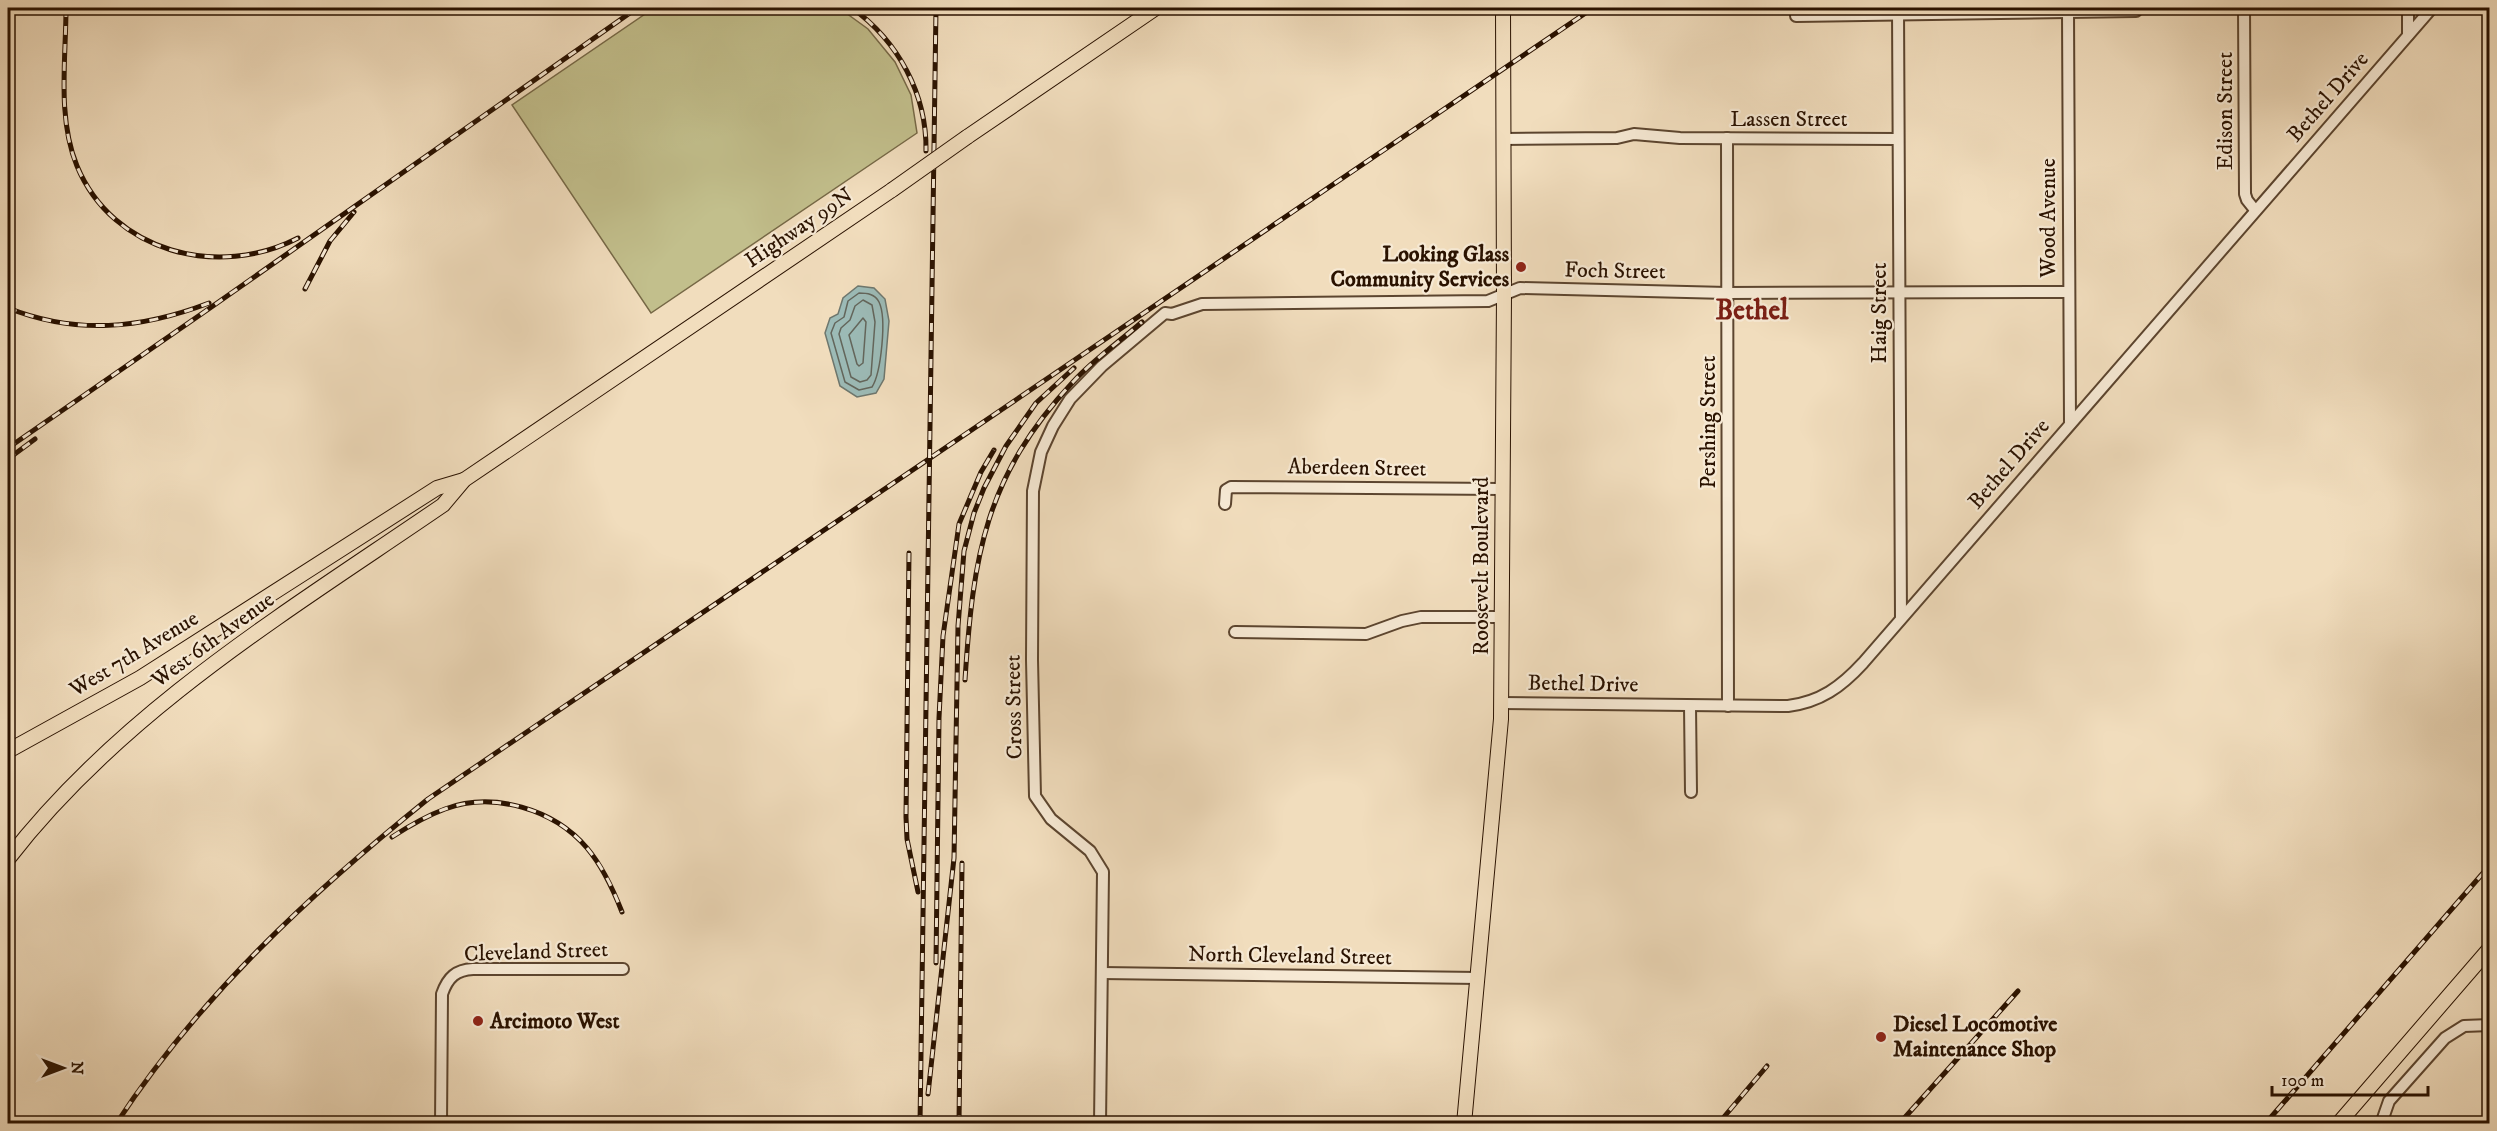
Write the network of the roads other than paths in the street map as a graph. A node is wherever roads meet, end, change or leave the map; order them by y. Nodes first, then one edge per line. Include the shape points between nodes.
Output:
1 (1156, 8) edge
2 (1503, 8) edge
3 (2244, 8) edge
4 (2408, 8) edge
5 (2432, 8) edge
6 (1898, 11) edge
7 (2136, 11) dead end
8 (2068, 12) junction
9 (1796, 16) dead end
10 (2408, 35) junction
11 (1727, 138) junction
12 (1503, 139) junction
13 (1898, 139) junction
14 (2255, 210) junction
15 (1898, 292) junction
16 (2068, 292) junction
17 (1727, 293) junction
18 (1504, 295) junction
19 (1165, 313) joint
20 (2070, 424) junction
21 (464, 480) junction
22 (1502, 489) junction
23 (1225, 504) dead end
24 (1501, 617) junction
25 (1901, 618) junction
26 (1235, 632) dead end
27 (1501, 703) junction
28 (1690, 706) junction
29 (1728, 706) junction
30 (8, 752) edge
31 (1690, 792) dead end
32 (8, 859) edge
33 (2490, 948) edge
34 (623, 969) dead end
35 (1102, 974) junction
36 (1478, 978) junction
37 (2490, 1025) edge
38 (441, 1124) edge
39 (1100, 1124) edge
40 (1464, 1124) edge
41 (2338, 1124) edge
42 (2381, 1124) edge

1 - 21 main road, Highway 99N, bridge
2 - 12 main road, Roosevelt Boulevard
3 - 14 street, Edison Street via 2245,194
4 - 10 street
5 - 10 street, Bethel Drive
6 - 8 street
6 - 9 street
6 - 13 street, Haig Street
7 - 8 street
8 - 16 street, Wood Avenue
10 - 14 street, Bethel Drive
11 - 12 street, Lassen Street via 1634,134 1617,138
11 - 13 street, Lassen Street
11 - 17 street, Pershing Street
12 - 18 main road, Roosevelt Boulevard
13 - 15 street, Haig Street
14 - 20 street, Bethel Drive
15 - 16 street, Foch Street
15 - 17 street, Foch Street
15 - 25 street, Haig Street
16 - 20 street, Wood Avenue
17 - 18 street, Foch Street via 1521,288
17 - 29 street, Pershing Street
18 - 19 street, Foch Street via 1488,302 1202,304
18 - 22 main road, Roosevelt Boulevard
19 - 35 street, Cross Street via 1070,399 1041,452 1033,491 1035,796 1051,819 1090,851 1103,872
20 - 25 street, Bethel Drive
21 - 30 main road, West 7th Avenue via 437,488 140,678
21 - 32 main road, West 6th Avenue via 443,505 162,703 95,764
22 - 23 street, Aberdeen Street via 1231,487 1226,490
22 - 24 main road, Roosevelt Boulevard
24 - 26 street via 1421,617 1366,634
24 - 27 main road, Roosevelt Boulevard
25 - 29 street, Bethel Drive via 1849,678 1825,696 1788,706
27 - 28 street, Bethel Drive
27 - 36 main road, Roosevelt Boulevard
28 - 29 street, Bethel Drive
28 - 31 street
33 - 41 main road
34 - 38 street, Cleveland Street via 464,969 451,976 442,994
35 - 36 street, North Cleveland Street
35 - 39 street, Cross Street
36 - 40 main road, Roosevelt Boulevard
37 - 42 street via 2464,1026 2445,1038 2389,1101

